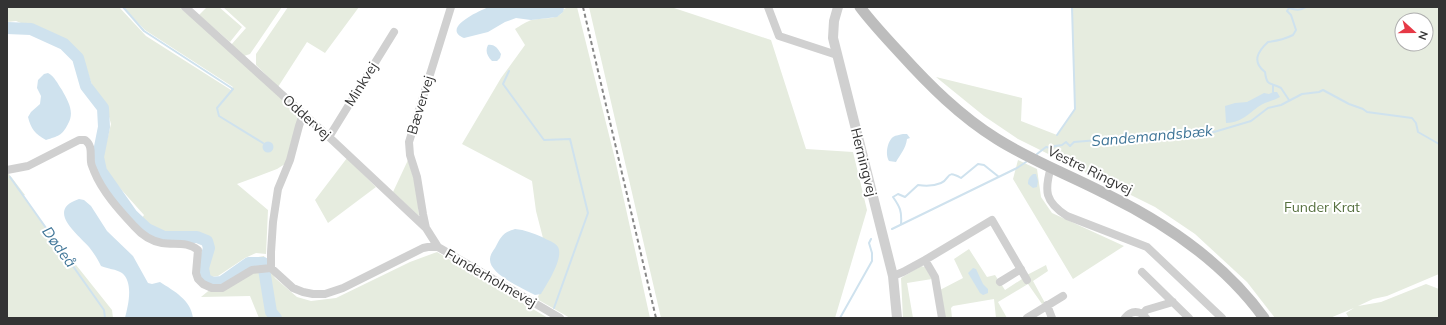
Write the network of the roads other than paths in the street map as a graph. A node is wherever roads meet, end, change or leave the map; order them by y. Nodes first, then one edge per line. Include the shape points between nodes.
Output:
1 (185, 7) edge
2 (451, 7) edge
3 (768, 7) edge
4 (838, 7) edge
5 (860, 7) edge
6 (868, 7) edge
7 (394, 32) dead end
8 (900, 53) junction
9 (837, 55) junction
10 (303, 114) junction
11 (329, 137) junction
12 (1050, 167) junction
13 (7, 170) edge
14 (426, 228) junction
15 (438, 247) junction
16 (925, 260) junction
17 (271, 268) junction
18 (1021, 269) junction
19 (1142, 272) dead end
20 (893, 276) junction
21 (1027, 280) dead end
22 (1000, 282) dead end
23 (1063, 296) dead end
24 (1173, 302) junction
25 (1047, 306) junction
26 (1144, 316) edge
27 (560, 318) edge
28 (897, 318) edge
29 (942, 318) edge
30 (1027, 318) edge
31 (1052, 318) edge
32 (1125, 318) edge
33 (1189, 318) edge
34 (1222, 318) edge
35 (1264, 318) edge

1 - 10 street, Oddervej
2 - 14 street, Bævervej via 409,142 410,155 418,177
3 - 9 street via 779,36
4 - 9 street, Herningvej via 833,25
5 - 8 main road, Vestre Ringvej
6 - 8 main road, Vestre Ringvej
7 - 11 street, Minkvej
8 - 12 main road, Vestre Ringvej via 964,116 997,139
9 - 20 street, Herningvej
10 - 11 street, Oddervej
10 - 17 street via 290,160 278,189
11 - 14 street, Oddervej
12 - 34 street via 1047,192 1050,202 1058,210 1067,216 1147,247
12 - 35 main road, Vestre Ringvej via 1144,214 1201,253 1239,288
13 - 17 street via 28,166 79,140 85,140 90,146 91,163 96,175 106,192 135,228 150,240 189,244 198,250 196,273 203,284 212,288 222,288 252,270
14 - 15 street, Bævervej
15 - 17 street, Funderholmevej via 423,248 326,294 303,292 294,288
15 - 27 street, Funderholmevej
16 - 18 street via 992,220
16 - 20 street
16 - 29 street via 935,277
18 - 21 street
18 - 22 street
19 - 24 street
20 - 28 street, Herningvej
23 - 25 street
24 - 26 street via 1146,310
24 - 33 street
25 - 30 street
25 - 31 street
26 - 32 street via 1134,312

